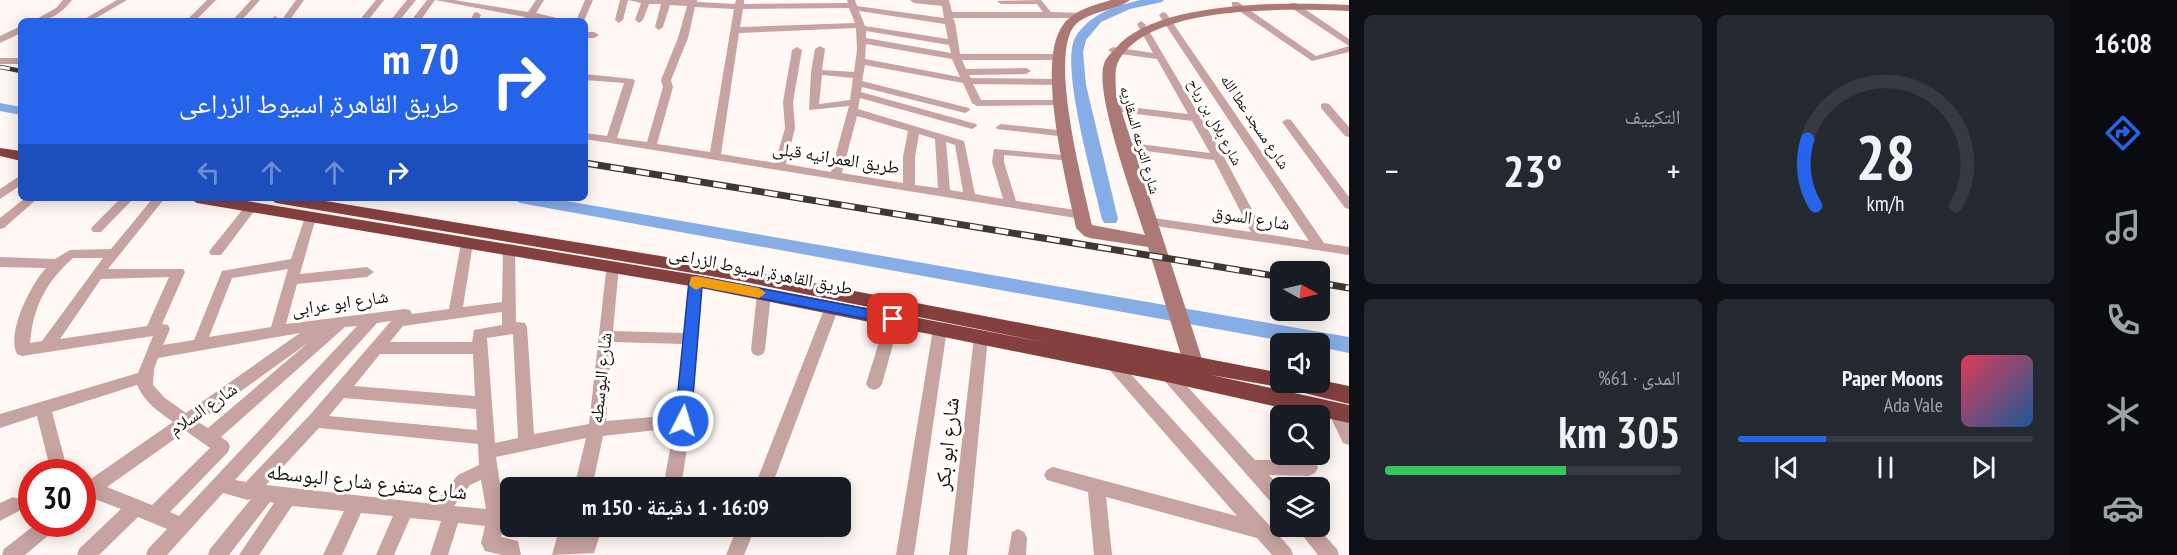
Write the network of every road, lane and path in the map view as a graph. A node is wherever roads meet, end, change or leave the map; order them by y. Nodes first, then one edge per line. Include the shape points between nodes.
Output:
1 (68, 0) edge
2 (123, 0) edge
3 (212, 0) edge
4 (256, 0) edge
5 (300, 0) edge
6 (380, 0) edge
7 (412, 0) edge
8 (431, 0) edge
9 (439, 0) edge
10 (509, 0) edge
11 (540, 0) edge
12 (589, 0) edge
13 (624, 0) edge
14 (632, 0) edge
15 (914, 0) edge
16 (1124, 0) edge
17 (646, 1) edge
18 (667, 1) edge
19 (1001, 1) edge
20 (693, 2) edge
21 (946, 2) edge
22 (739, 3) edge
23 (769, 3) edge
24 (1297, 3) edge
25 (853, 4) edge
26 (1235, 4) junction
27 (1349, 8) edge
28 (478, 11) edge
29 (1049, 15) junction
30 (1082, 15) junction
31 (1163, 15) junction
32 (366, 17) dead end
33 (43, 18) edge
34 (90, 18) edge
35 (193, 18) edge
36 (239, 18) edge
37 (280, 18) edge
38 (397, 18) edge
39 (417, 18) edge
40 (505, 18) edge
41 (530, 18) edge
42 (581, 18) edge
43 (950, 18) junction
44 (619, 20) dead end
45 (639, 20) dead end
46 (1141, 24) junction
47 (860, 26) junction
48 (659, 27) dead end
49 (736, 30) junction
50 (18, 31) edge
51 (0, 40) edge
52 (862, 40) junction
53 (1349, 43) edge
54 (953, 44) junction
55 (820, 49) dead end
56 (797, 50) dead end
57 (1113, 50) junction
58 (1345, 51) edge
59 (956, 57) junction
60 (1058, 57) junction
61 (1160, 57) junction
62 (0, 60) edge
63 (18, 60) edge
64 (861, 61) junction
65 (1349, 62) edge
66 (1026, 71) dead end
67 (816, 72) junction
68 (964, 76) junction
69 (588, 77) edge
70 (1058, 82) junction
71 (856, 93) junction
72 (1061, 103) junction
73 (1324, 106) dead end
74 (1113, 108) junction
75 (965, 110) dead end
76 (1196, 118) junction
77 (1287, 122) dead end
78 (972, 126) dead end
79 (1001, 127) dead end
80 (914, 129) junction
81 (1067, 134) junction
82 (1349, 134) edge
83 (588, 136) edge
84 (940, 137) junction
85 (611, 140) junction
86 (1124, 145) junction
87 (651, 147) junction
88 (0, 152) edge
89 (18, 155) edge
90 (715, 156) junction
91 (1218, 157) junction
92 (1071, 158) junction
93 (0, 165) edge
94 (780, 167) junction
95 (18, 168) edge
96 (836, 176) junction
97 (18, 180) edge
98 (909, 187) junction
99 (944, 193) junction
100 (0, 195) edge
101 (970, 197) junction
102 (28, 201) edge
103 (125, 201) edge
104 (157, 201) edge
105 (214, 201) edge
106 (287, 201) edge
107 (1011, 204) junction
108 (1349, 205) edge
109 (251, 207) junction
110 (336, 215) junction
111 (1082, 215) junction
112 (310, 217) junction
113 (1147, 221) junction
114 (0, 225) edge
115 (97, 229) dead end
116 (1260, 237) junction
117 (1154, 242) junction
118 (467, 243) junction
119 (1320, 247) junction
120 (509, 250) junction
121 (1349, 251) edge
122 (216, 252) dead end
123 (114, 254) junction
124 (65, 259) junction
125 (0, 262) edge
126 (297, 262) junction
127 (612, 266) junction
128 (367, 272) dead end
129 (97, 274) junction
130 (292, 280) junction
131 (696, 281) junction
132 (764, 294) junction
133 (509, 306) junction
134 (832, 307) junction
135 (455, 314) junction
136 (373, 318) junction
137 (893, 319) junction
138 (399, 321) junction
139 (342, 322) junction
140 (324, 324) junction
141 (158, 329) junction
142 (509, 329) junction
143 (940, 329) junction
144 (277, 331) junction
145 (605, 336) junction
146 (981, 337) junction
147 (691, 339) junction
148 (478, 341) junction
149 (199, 345) junction
150 (47, 346) junction
151 (377, 348) junction
152 (758, 350) dead end
153 (153, 353) junction
154 (1193, 362) junction
155 (1112, 363) junction
156 (1167, 374) junction
157 (145, 377) junction
158 (1270, 383) edge
159 (874, 384) dead end
160 (1270, 386) edge
161 (341, 391) junction
162 (1302, 393) edge
163 (484, 403) junction
164 (1345, 407) edge
165 (44, 409) junction
166 (0, 421) edge
167 (186, 421) junction
168 (315, 421) junction
169 (683, 421) junction
170 (597, 428) junction
171 (1349, 438) edge
172 (215, 443) junction
173 (526, 443) junction
174 (487, 453) junction
175 (56, 459) edge
176 (1308, 465) edge
177 (1250, 467) junction
178 (1053, 475) dead end
179 (586, 477) edge
180 (674, 477) edge
181 (766, 477) edge
182 (220, 485) junction
183 (96, 486) edge
184 (1096, 487) junction
185 (1270, 489) edge
186 (257, 493) junction
187 (96, 495) edge
188 (288, 497) junction
189 (356, 504) junction
190 (136, 507) junction
191 (500, 507) edge
192 (405, 509) junction
193 (445, 513) junction
194 (155, 515) junction
195 (500, 520) edge
196 (182, 526) junction
197 (500, 526) edge
198 (1262, 531) junction
199 (33, 537) edge
200 (590, 537) edge
201 (742, 537) edge
202 (1314, 537) edge
203 (565, 541) edge
204 (10, 555) edge
205 (86, 555) edge
206 (155, 555) edge
207 (217, 555) edge
208 (248, 555) edge
209 (332, 555) edge
210 (385, 555) edge
211 (439, 555) edge
212 (512, 555) edge
213 (735, 555) edge
214 (905, 555) edge
215 (958, 555) edge
216 (1103, 555) edge
217 (1284, 555) edge
218 (1330, 555) edge

1 - 33 street
2 - 34 street
3 - 35 street
4 - 36 street
5 - 37 street
6 - 32 street
7 - 38 street
8 - 39 street
9 - 28 street
10 - 40 street
11 - 41 street
12 - 42 street
13 - 44 street
14 - 17 street
15 - 21 street
16 - 30 street
17 - 18 street
17 - 45 street
18 - 20 street
18 - 48 street
19 - 29 street via 1039,2
20 - 22 street
20 - 87 street via 684,38 666,80 668,87
21 - 43 street
22 - 23 street
22 - 49 street
23 - 25 street
24 - 26 street
24 - 27 street
24 - 53 street
25 - 43 street
25 - 47 street
26 - 31 street
26 - 58 street via 1315,59
28 - 40 street
29 - 30 street
29 - 43 street
30 - 60 street via 1064,33
31 - 46 street
31 - 119 street, شارع مسجد عطا الله
43 - 54 street
46 - 57 street
46 - 61 street, شارع بلال بن رباح
47 - 49 street
47 - 52 street
47 - 54 street
49 - 90 street
50 - 51 street
52 - 59 street
52 - 64 street
54 - 59 street
55 - 67 street
56 - 94 street via 788,102 790,128
57 - 61 street
57 - 74 street, شارع الترعه السقاريه via 1106,70
58 - 65 street
59 - 60 street
59 - 68 street
60 - 70 street
61 - 76 street, شارع بلال بن رباح
62 - 63 street
64 - 68 street
64 - 71 street
66 - 68 street
67 - 71 street
67 - 71 street via 813,108
68 - 70 street
68 - 72 street via 979,104
69 - 85 street via 630,82
70 - 72 street
71 - 75 street
71 - 78 street
71 - 80 street
71 - 96 street
72 - 81 street
73 - 82 street
74 - 76 street
74 - 86 street, شارع الترعه السقاريه
76 - 91 street, شارع بلال بن رباح
77 - 108 street
79 - 81 street
80 - 84 street
80 - 98 street
81 - 92 street
83 - 85 street, طريق العمرانيه قبلى
84 - 99 street
84 - 101 street via 960,143
85 - 87 street, طريق العمرانيه قبلى
86 - 91 street
86 - 113 street, شارع الترعه السقاريه
87 - 90 street, طريق العمرانيه قبلى
88 - 89 highway
90 - 94 street, طريق العمرانيه قبلى
91 - 116 street, شارع بلال بن رباح
92 - 107 street via 998,151
92 - 111 street
93 - 95 highway
94 - 96 street, طريق العمرانيه قبلى
96 - 98 street, طريق العمرانيه قبلى
97 - 100 street
98 - 99 street, طريق العمرانيه قبلى
99 - 101 street, طريق العمرانيه قبلى
101 - 107 street, طريق العمرانيه قبلى
102 - 114 street
103 - 115 street
104 - 123 street
105 - 109 highway, طريق القاهرة, اسيوط الزراعى
106 - 110 highway, طريق القاهرة, اسيوط الزراعى
107 - 111 street, طريق العمرانيه قبلى
109 - 112 highway, طريق القاهرة, اسيوط الزراعى
109 - 122 street
110 - 112 highway, طريق القاهرة, اسيوط الزراعى
110 - 118 highway, طريق القاهرة, اسيوط الزراعى
110 - 154 highway, طريق القاهرة, اسيوط الزراعى via 740,275
111 - 117 street via 1084,228 1090,232
112 - 126 street
113 - 116 street, شارع السوق
113 - 117 street, شارع الترعه السقاريه
116 - 119 street, شارع السوق
117 - 154 street, شارع الترعه السقاريه
118 - 120 highway, طريق القاهرة, اسيوط الزراعى
118 - 135 street
119 - 121 street, شارع السوق
120 - 127 highway, طريق القاهرة, اسيوط الزراعى
120 - 133 street
123 - 124 street
123 - 129 street
124 - 125 street
124 - 150 street via 40,284 29,304 22,350
126 - 130 street
126 - 149 street via 227,274
127 - 131 highway, طريق القاهرة, اسيوط الزراعى
127 - 145 street, شارع البوسطه
128 - 130 street
129 - 141 street via 178,272
129 - 150 street
130 - 144 street
131 - 132 highway, طريق القاهرة, اسيوط الزراعى
131 - 147 street
132 - 134 highway, طريق القاهرة, اسيوط الزراعى
132 - 152 street
133 - 135 street
133 - 142 street
134 - 137 highway, طريق القاهرة, اسيوط الزراعى
134 - 181 street
135 - 138 street
136 - 138 street, شارع ابو عرابى via 405,314
136 - 139 street, شارع ابو عرابى
136 - 182 street
137 - 143 highway, طريق القاهرة, اسيوط الزراعى
137 - 159 street
138 - 151 street, شارع ابو عرابى
139 - 140 street, شارع ابو عرابى
139 - 172 street
140 - 144 street, شارع ابو عرابى
140 - 167 street, شارع السلام
141 - 150 street
141 - 153 street
142 - 148 street
142 - 173 street via 521,328
143 - 146 highway, طريق القاهرة, اسيوط الزراعى
143 - 214 street
144 - 149 street, شارع ابو عرابى
145 - 147 street
145 - 170 street, شارع البوسطه
146 - 155 highway, طريق القاهرة, اسيوط الزراعى
146 - 215 street, شارع ابو بكر
147 - 169 street
148 - 151 street
148 - 163 street
149 - 153 street, شارع ابو عرابى
151 - 161 street, شارع ابو عرابى
153 - 157 street
154 - 158 highway, طريق القاهرة, اسيوط الزراعى
155 - 156 highway, طريق القاهرة, اسيوط الزراعى
155 - 198 street
156 - 160 highway, طريق القاهرة, اسيوط الزراعى
156 - 177 street
157 - 165 street
157 - 167 street via 152,398
161 - 163 street
161 - 168 street, شارع ابو عرابى
162 - 164 highway, طريق القاهرة, اسيوط الزراعى
163 - 174 street
164 - 171 street
165 - 166 street
165 - 175 street
167 - 172 street
167 - 183 street, شارع السلام
168 - 174 street
168 - 186 street, شارع ابو عرابى
169 - 170 street
169 - 180 street
170 - 173 street
170 - 179 street, شارع البوسطه
172 - 194 street
173 - 174 street
174 - 191 street
174 - 193 street via 464,480
176 - 177 street via 1309,468
177 - 185 street
178 - 184 street
182 - 186 street, شارع متفرع شارع البوسطه
182 - 196 street
184 - 198 street
184 - 216 street
186 - 188 street, شارع متفرع شارع البوسطه
186 - 207 street, شارع ابو عرابى
187 - 190 street
188 - 189 street, شارع متفرع شارع البوسطه
188 - 208 street
189 - 192 street, شارع متفرع شارع البوسطه
189 - 209 street
190 - 194 street
190 - 205 street
192 - 193 street, شارع متفرع شارع البوسطه
192 - 210 street
193 - 195 street, شارع متفرع شارع البوسطه
193 - 211 street
194 - 196 street
196 - 206 street
197 - 212 street via 491,544 511,547
198 - 217 street
199 - 204 street
200 - 203 street via 587,547
201 - 213 street
202 - 218 street

